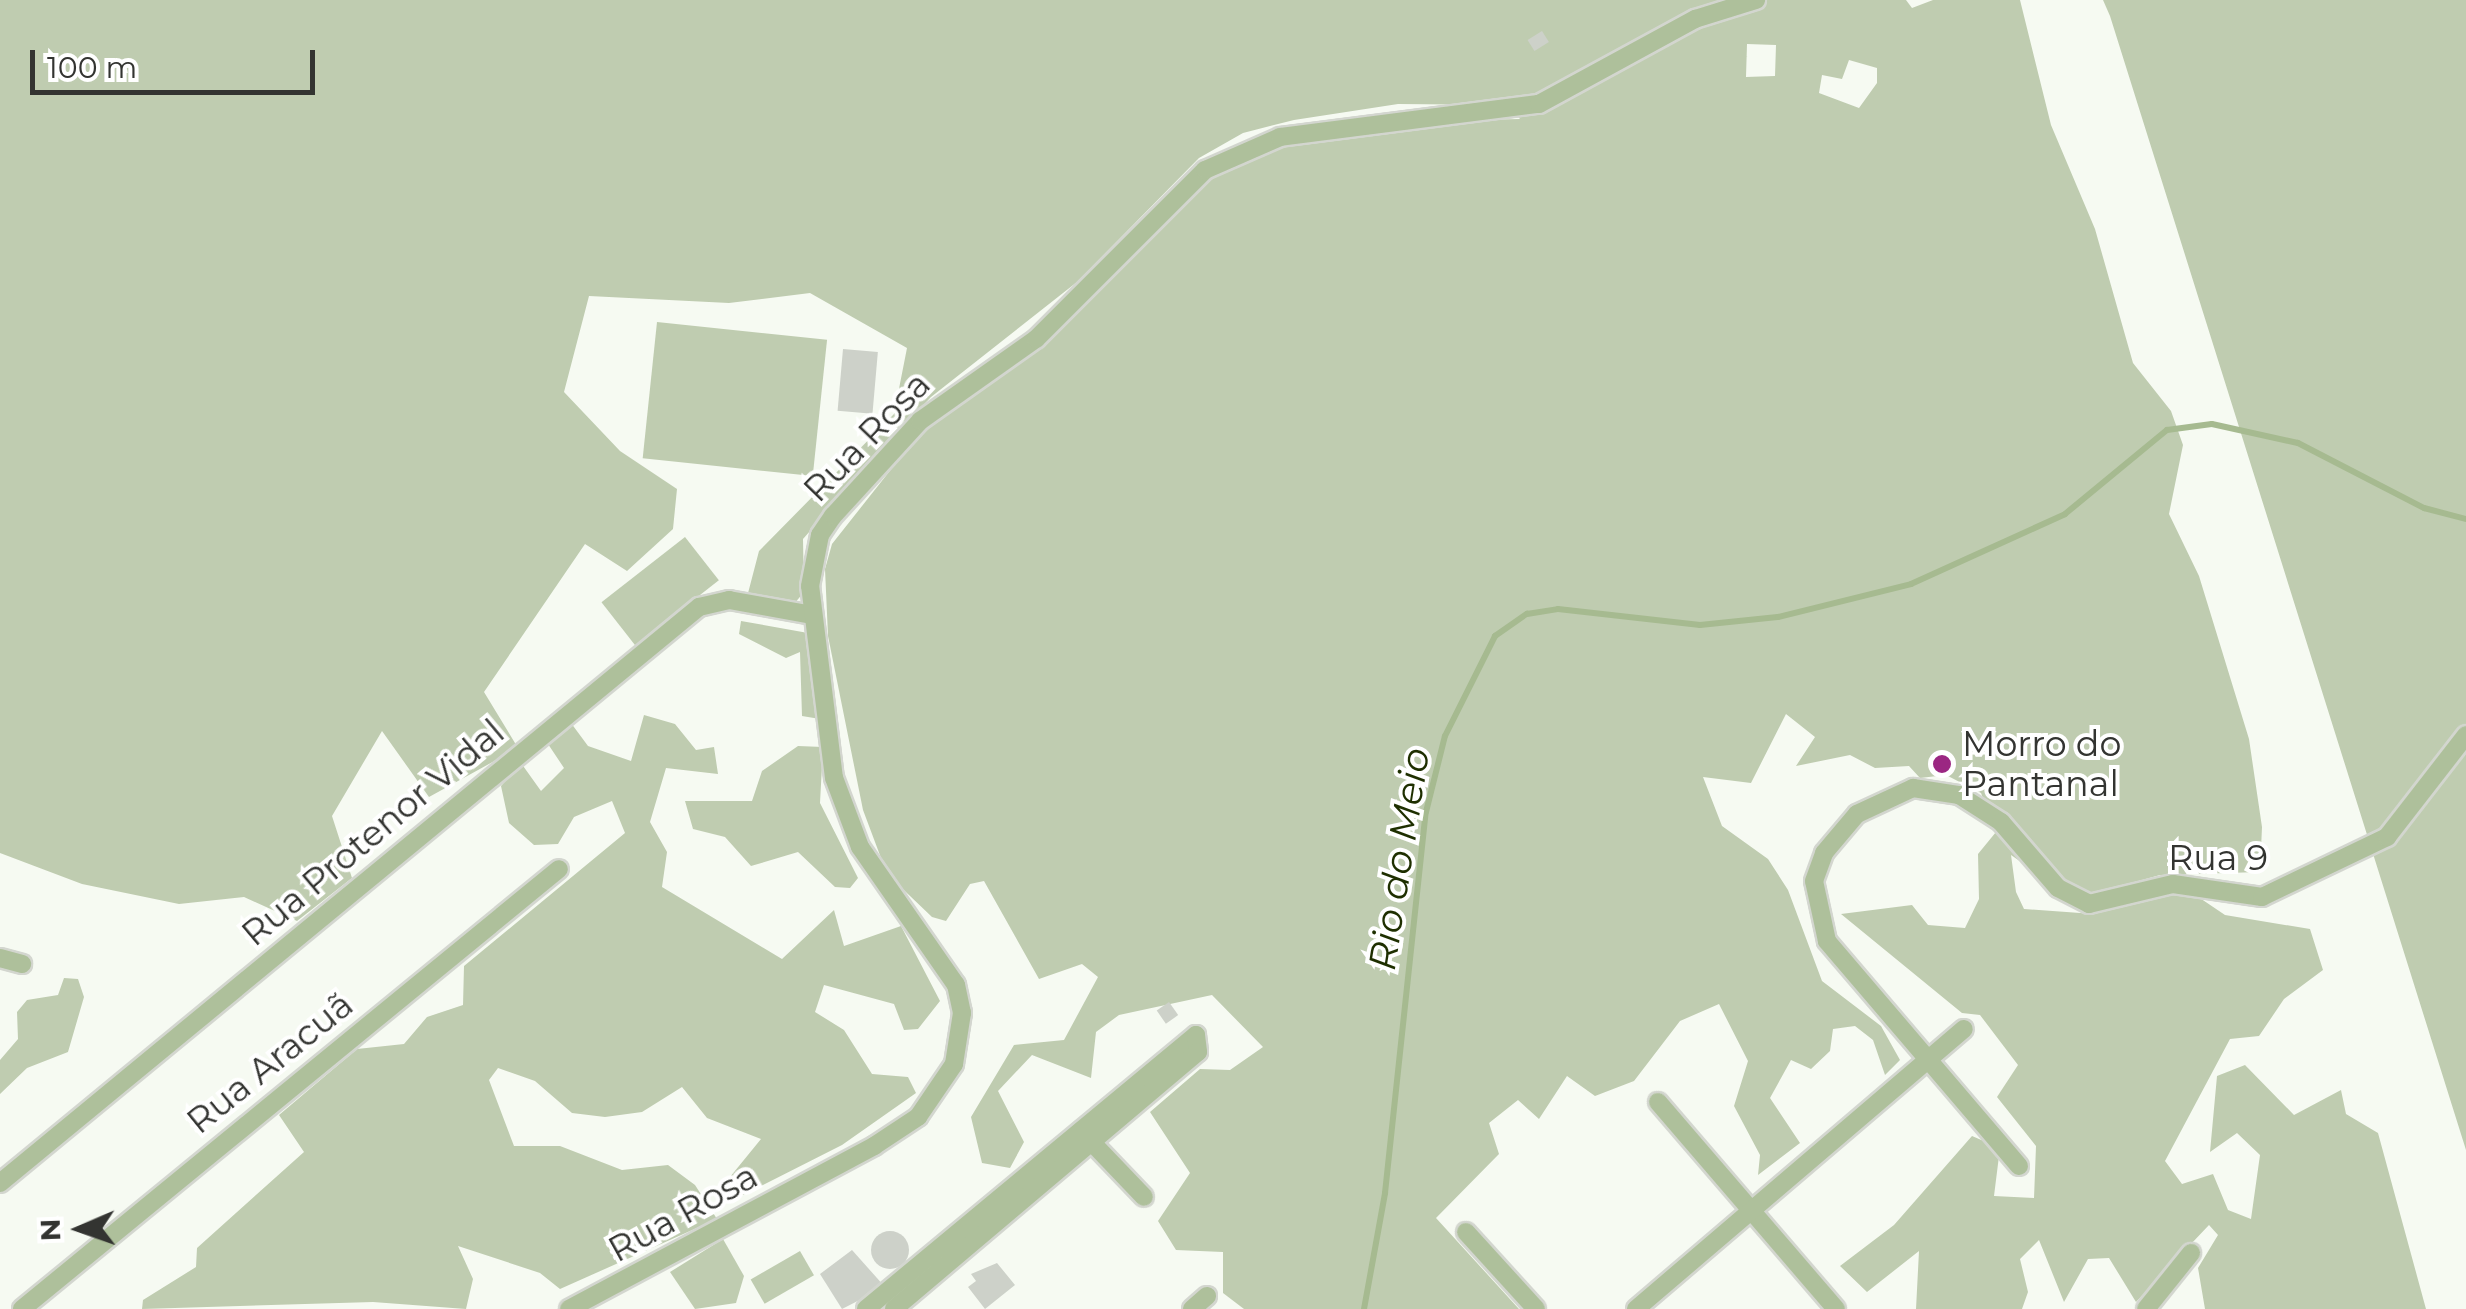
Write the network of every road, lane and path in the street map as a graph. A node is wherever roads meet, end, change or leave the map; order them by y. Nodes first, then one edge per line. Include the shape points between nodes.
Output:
1 (1756, 0) edge
2 (812, 615) junction
3 (2466, 734) edge
4 (559, 870) dead end
5 (0, 958) edge
6 (22, 964) dead end
7 (1964, 1029) dead end
8 (1926, 1060) junction
9 (1658, 1102) dead end
10 (1083, 1133) junction
11 (2019, 1166) dead end
12 (0, 1184) edge
13 (1144, 1198) dead end
14 (1748, 1215) junction
15 (1466, 1232) dead end
16 (2191, 1254) dead end
17 (929, 1268) junction
18 (1207, 1296) dead end
19 (22, 1309) edge
20 (570, 1309) edge
21 (866, 1309) edge
22 (894, 1309) edge
23 (1192, 1309) edge
24 (1536, 1309) edge
25 (1636, 1309) edge
26 (1836, 1309) edge
27 (2146, 1309) edge

1 - 2 street, Rua Rosa via 1695,19 1538,104 1280,137 1205,170 1036,339 920,421 833,516 812,562
2 - 12 street, Rua Protenor Vidal via 729,600 699,607
2 - 20 street, Rua Rosa via 840,800 878,876 956,985 962,1013 954,1064 918,1117 874,1146
3 - 8 street, Rua 9 via 2387,837 2262,897 2173,884 2089,904 2051,881 1977,803 1938,788 1876,801 1824,853 1815,909 1838,962
4 - 19 street, Rua Aracuã
5 - 6 street
7 - 8 street
8 - 11 street, Rua 9
8 - 14 street
9 - 14 street
10 - 10 street via 1198,1052 1196,1036
10 - 13 street
10 - 17 street
14 - 25 street
14 - 26 street
15 - 24 street
16 - 27 street
17 - 21 street
17 - 22 street
18 - 23 street

